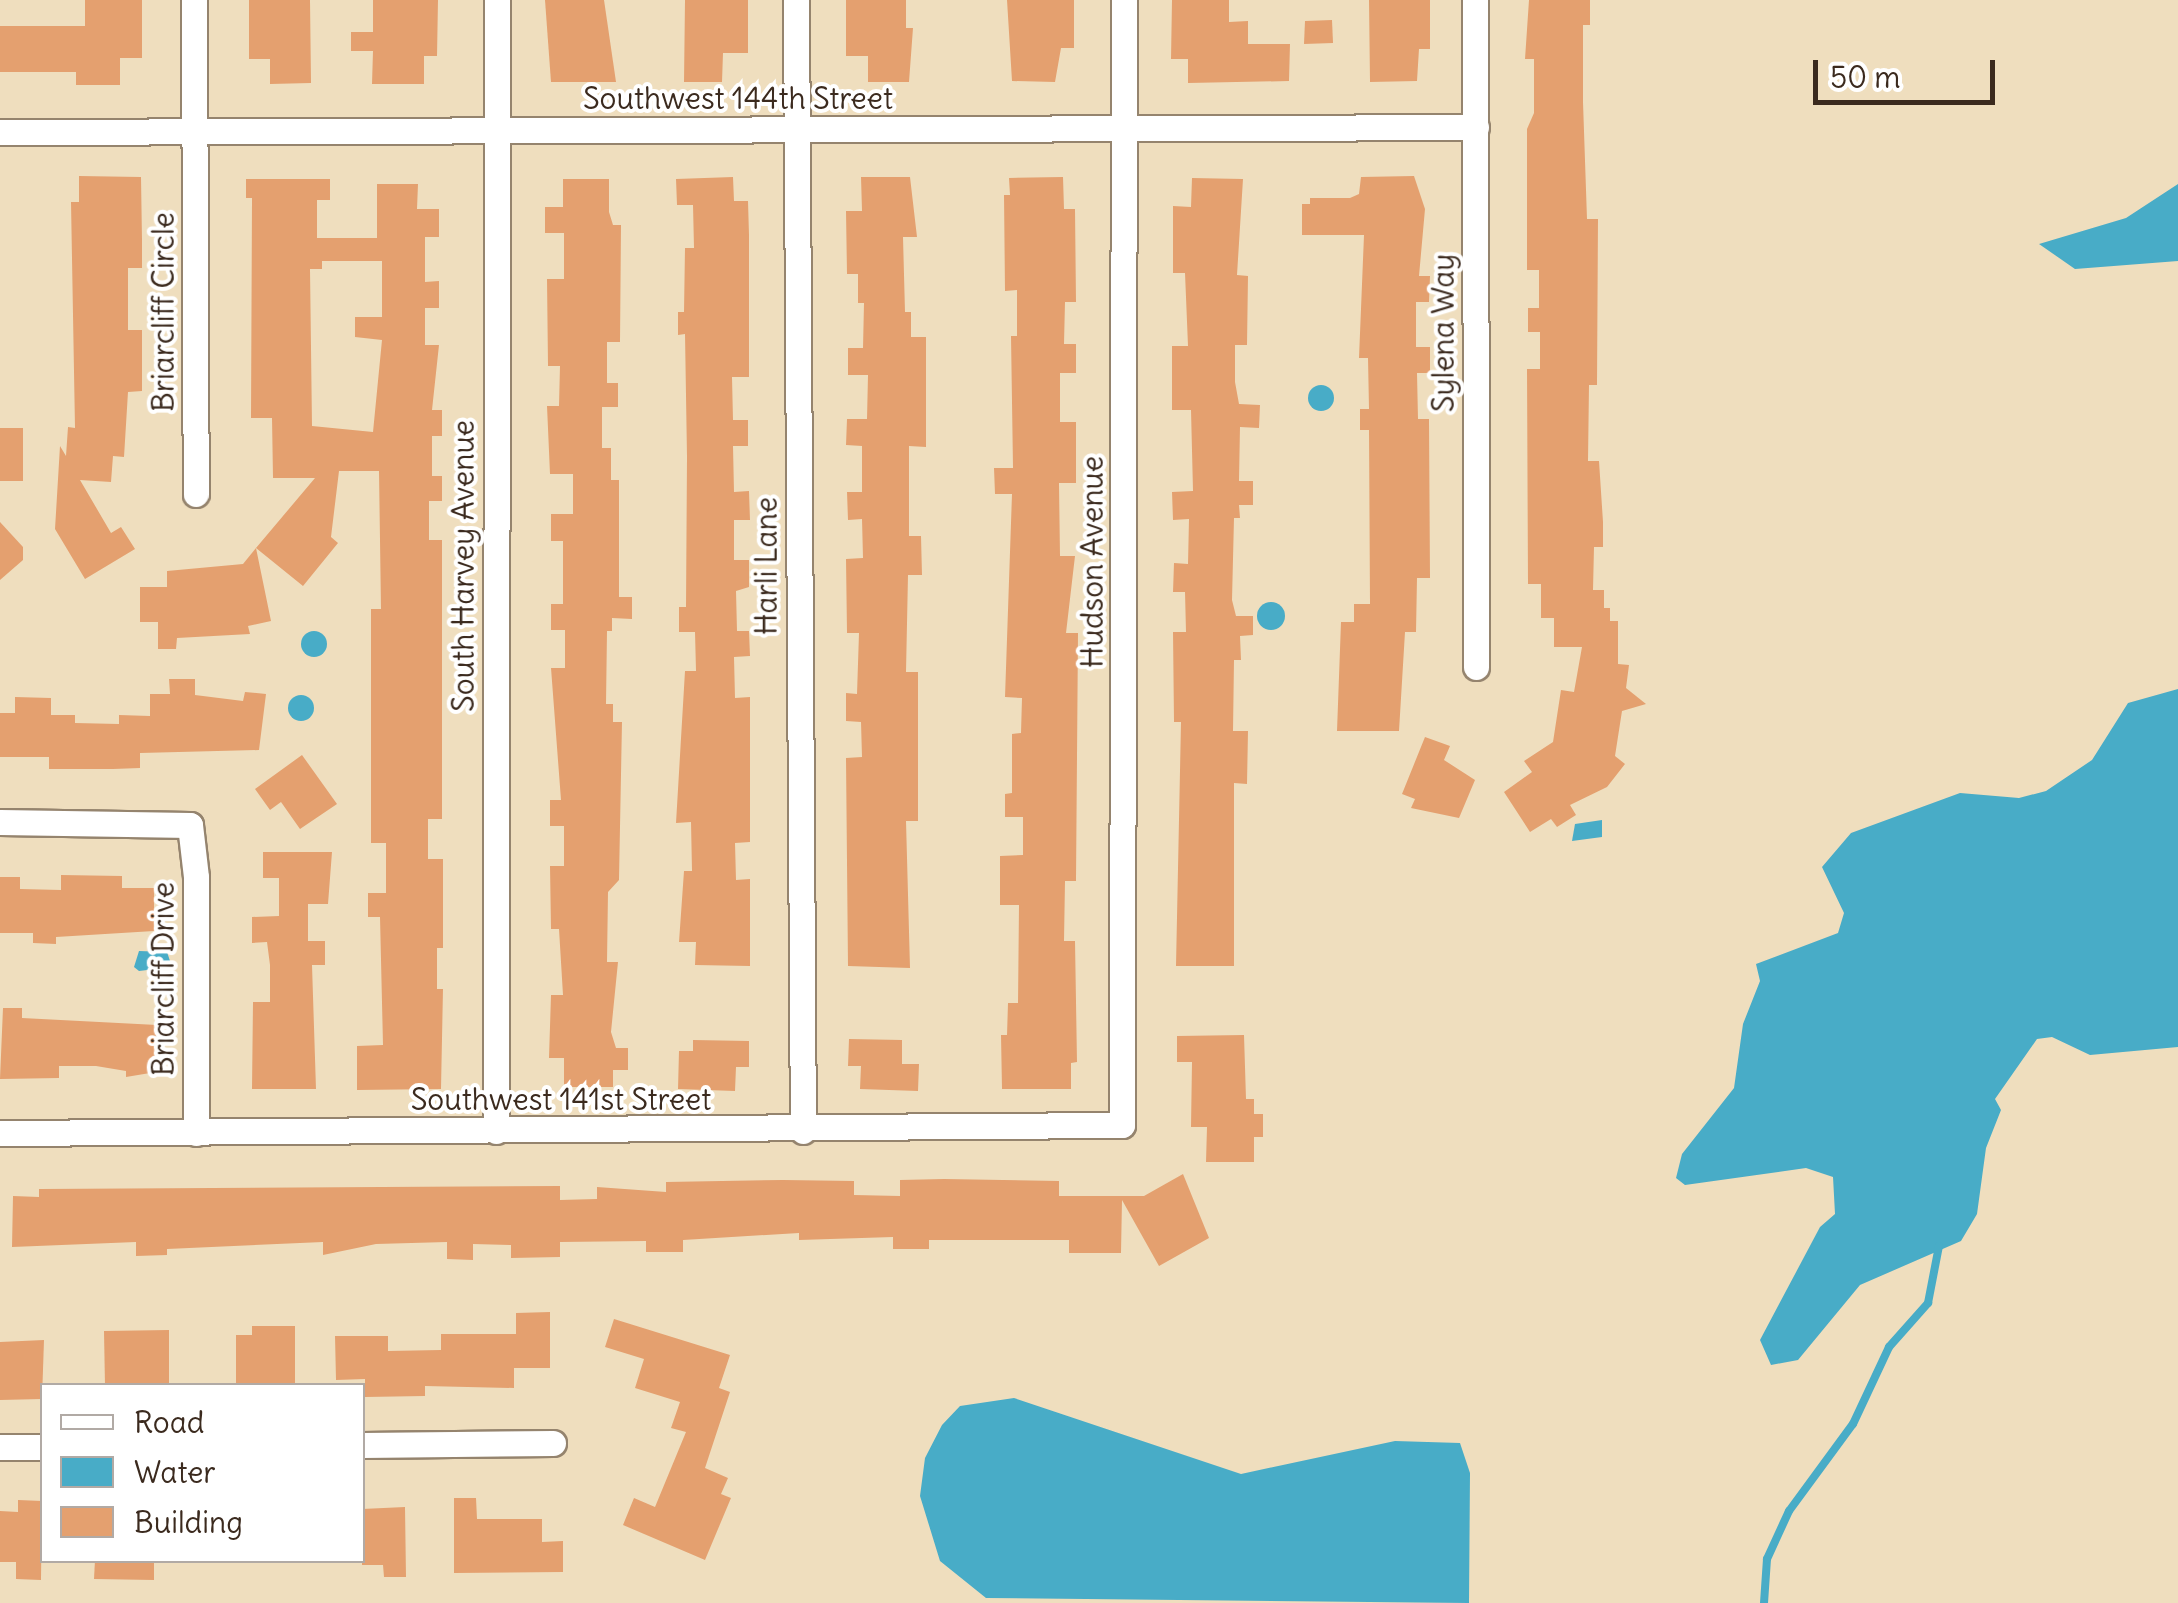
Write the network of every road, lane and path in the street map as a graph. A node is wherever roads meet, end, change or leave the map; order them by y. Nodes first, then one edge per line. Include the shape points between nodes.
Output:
1 (194, 0) edge
2 (497, 0) edge
3 (796, 0) edge
4 (1124, 0) edge
5 (1476, 0) edge
6 (1476, 127) junction
7 (1125, 129) junction
8 (195, 131) junction
9 (495, 131) junction
10 (796, 131) junction
11 (0, 132) edge
12 (196, 494) dead end
13 (1476, 667) dead end
14 (0, 822) edge
15 (1122, 1125) joint
16 (496, 1131) junction
17 (802, 1131) junction
18 (196, 1132) junction
19 (0, 1133) edge
20 (553, 1443) dead end
21 (365, 1445) edge
22 (0, 1447) edge
23 (40, 1447) edge

1 - 8 street
2 - 9 street, South Harvey Avenue
3 - 10 street, Harli Lane
4 - 7 street, Hudson Avenue
5 - 6 street, Sylena Way
6 - 7 street, Southwest 144th Street
6 - 13 street, Sylena Way
7 - 10 street, Southwest 144th Street
7 - 15 street, Hudson Avenue
8 - 9 street, Southwest 144th Street
8 - 11 street, Southwest 144th Street
8 - 12 street, Briarcliff Circle
9 - 10 street, Southwest 144th Street
9 - 16 street, South Harvey Avenue
10 - 17 street, Harli Lane
14 - 18 street, Briarcliff Drive via 190,825
15 - 17 street, Southwest 141st Street
16 - 17 street, Southwest 141st Street
16 - 18 street, Southwest 141st Street
18 - 19 street, Southwest 141st Street
20 - 21 street
22 - 23 street

